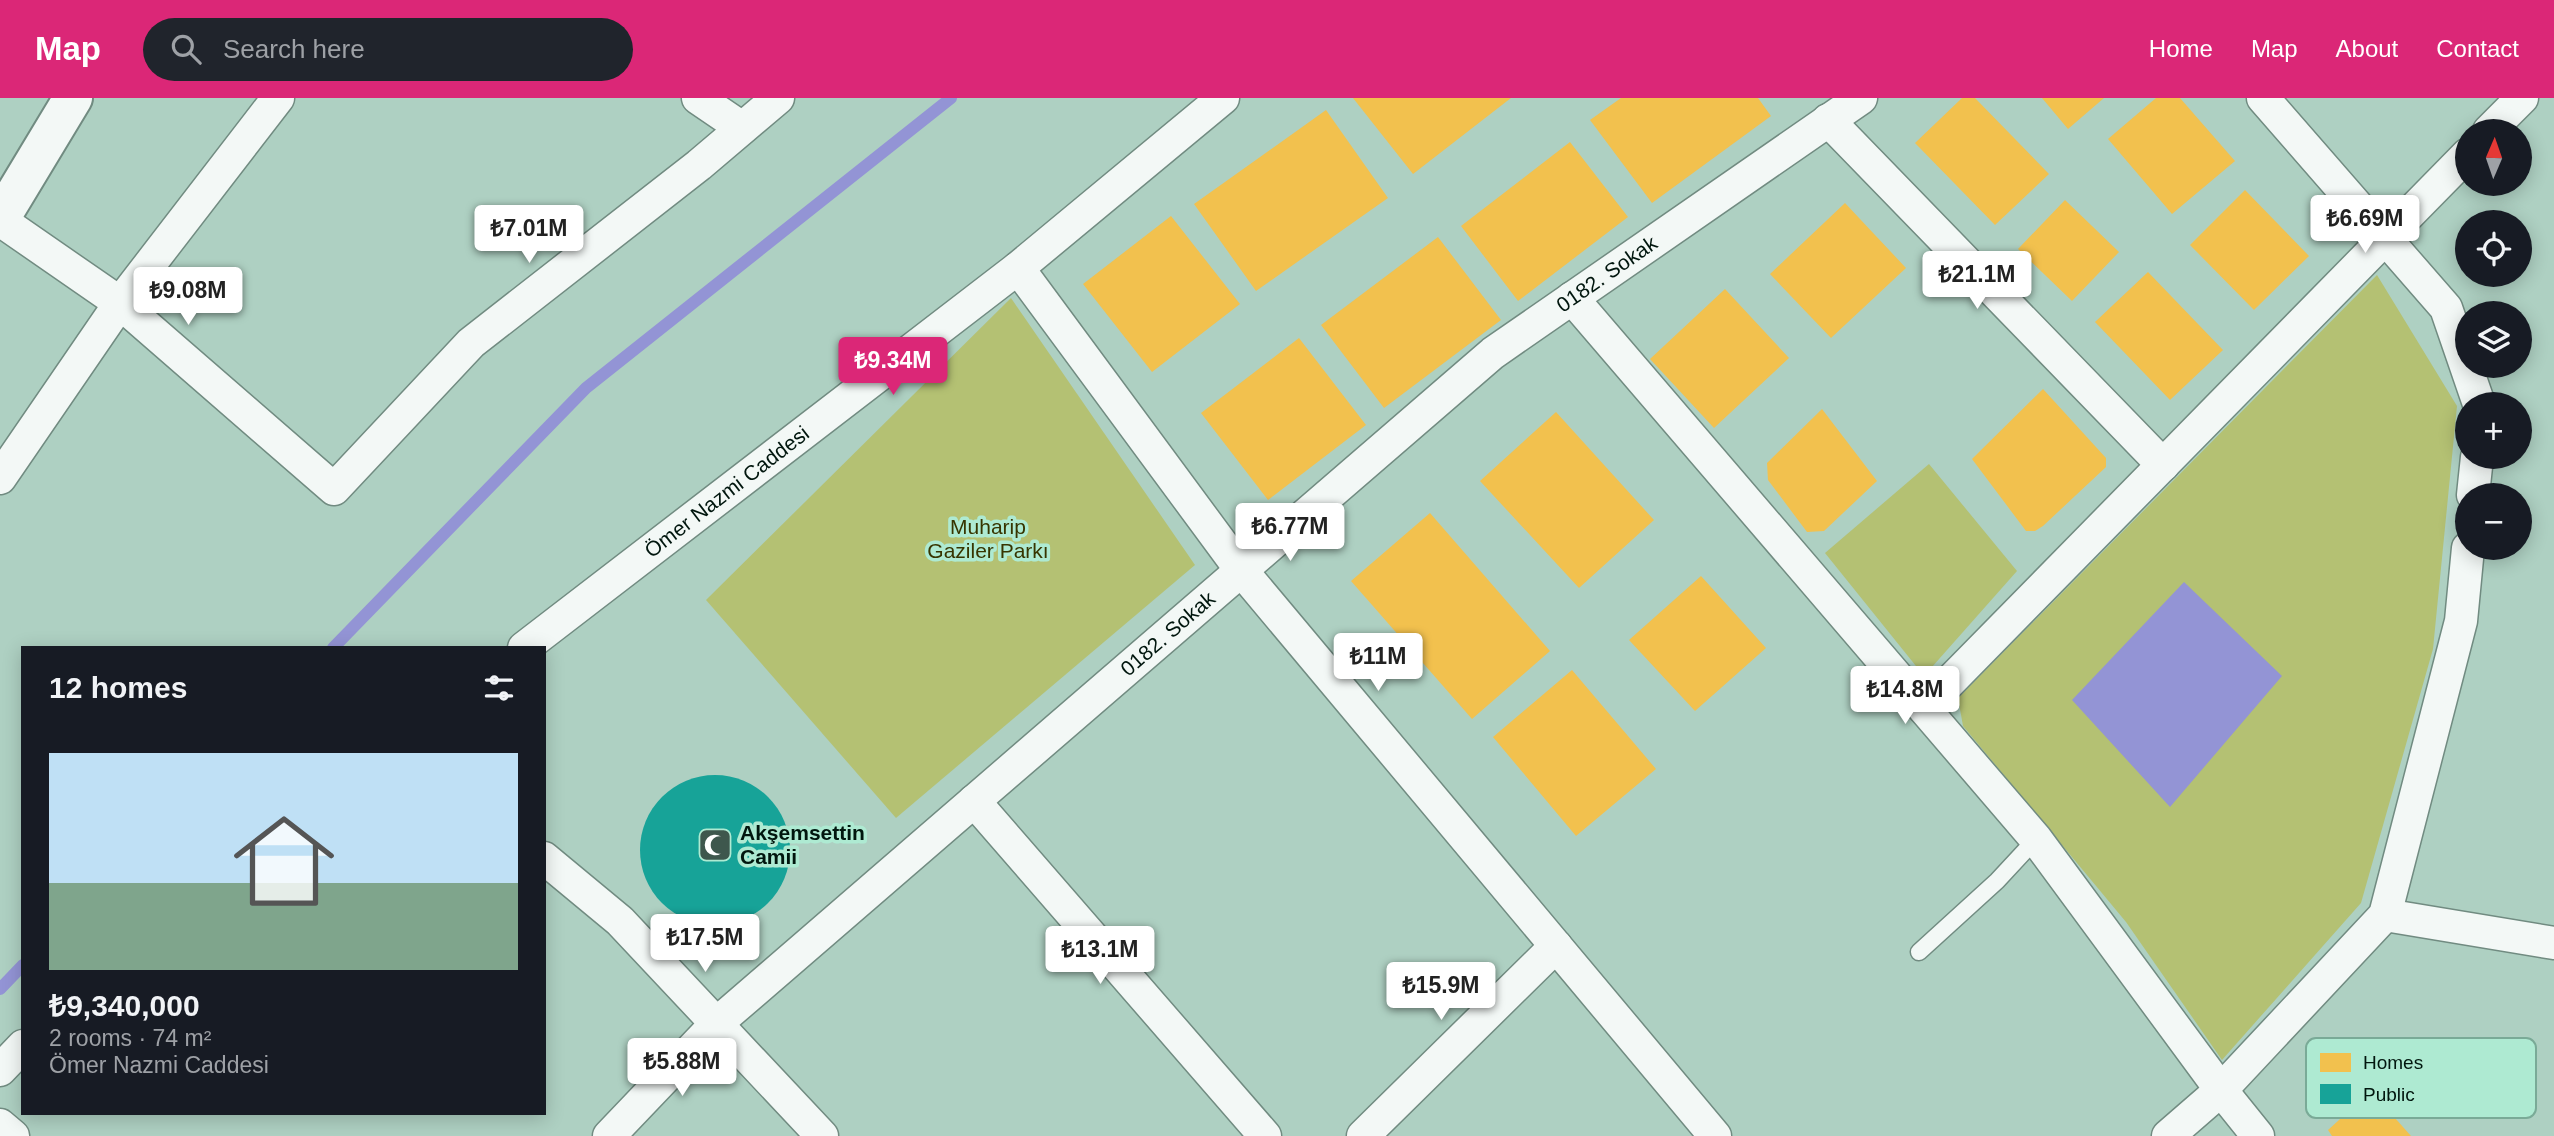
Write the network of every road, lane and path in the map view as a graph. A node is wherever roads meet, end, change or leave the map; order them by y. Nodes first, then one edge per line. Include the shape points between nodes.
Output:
1 (73, 98) edge
2 (278, 98) edge
3 (698, 98) edge
4 (778, 98) edge
5 (1223, 98) edge
6 (1861, 98) edge
7 (2263, 98) edge
8 (2522, 98) edge
9 (2501, 119) edge
10 (1828, 120) junction
11 (742, 128) junction
12 (2455, 166) edge
13 (0, 220) edge
14 (2385, 238) junction
15 (1018, 268) junction
16 (1572, 298) junction
17 (120, 303) junction
18 (2475, 392) edge
19 (2163, 465) junction
20 (0, 478) edge
21 (2467, 560) edge
22 (1241, 570) junction
23 (527, 646) edge
24 (1924, 708) junction
25 (974, 801) junction
26 (2036, 839) junction
27 (546, 860) edge
28 (2385, 915) junction
29 (2554, 943) edge
30 (1556, 946) junction
31 (1919, 952) dead end
32 (716, 1024) junction
33 (21, 1048) edge
34 (0, 1070) edge
35 (2221, 1090) junction
36 (0, 1125) edge
37 (13, 1136) edge
38 (609, 1136) edge
39 (822, 1136) edge
40 (1265, 1136) edge
41 (1363, 1136) edge
42 (1715, 1136) edge
43 (2168, 1136) edge
44 (2258, 1136) edge

1 - 13 street
2 - 17 street
3 - 11 street
4 - 11 street
5 - 15 street, Ömer Nazmi Caddesi
6 - 10 street, 0182. Sokak
7 - 14 street
8 - 9 street
10 - 16 street, 0182. Sokak
10 - 19 street
11 - 17 street via 471,344 334,489
12 - 14 street
13 - 17 street
14 - 18 street via 2446,308
14 - 19 street
15 - 22 street
15 - 23 street, Ömer Nazmi Caddesi
16 - 22 street, 0182. Sokak via 1493,353
16 - 24 street
17 - 20 street
19 - 24 street
21 - 28 street via 2461,621
22 - 25 street, 0182. Sokak
22 - 30 street
24 - 26 street
25 - 32 street, 0182. Sokak
25 - 40 street
26 - 31 lane
26 - 35 street
27 - 32 street via 620,922
28 - 29 street
28 - 35 street
30 - 41 street
30 - 42 street
32 - 38 street, 0182. Sokak
32 - 39 street
33 - 34 street
35 - 43 street
35 - 44 street
36 - 37 street

